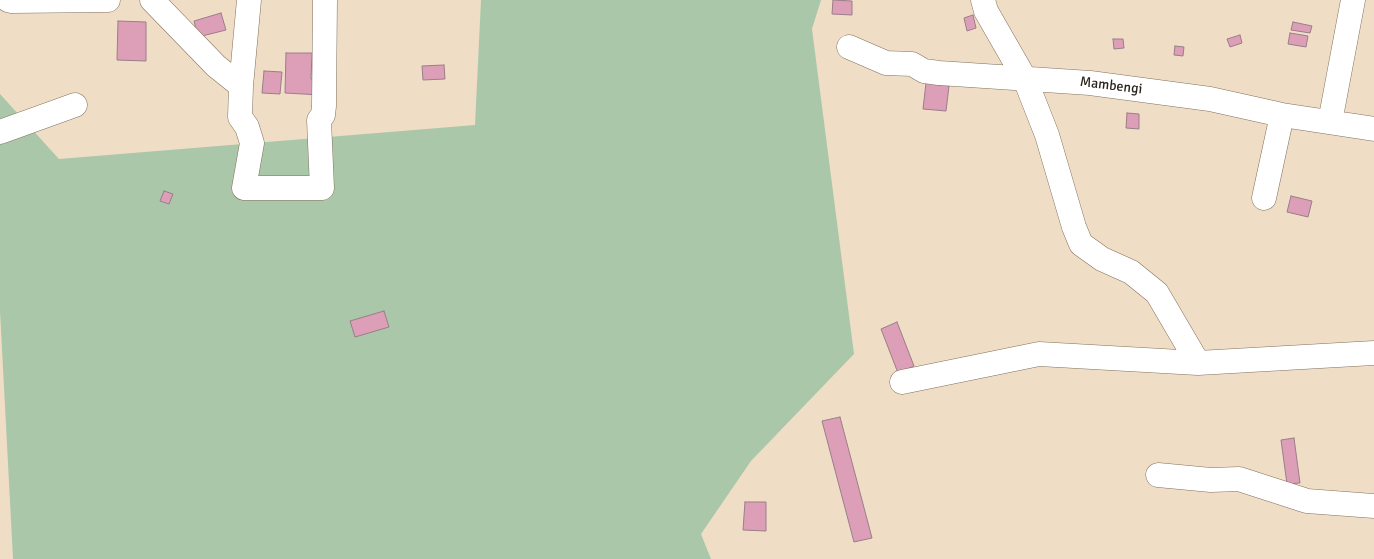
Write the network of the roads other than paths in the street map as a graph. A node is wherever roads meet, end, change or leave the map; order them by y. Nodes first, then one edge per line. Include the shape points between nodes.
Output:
1 (8, 0) edge
2 (108, 0) edge
3 (152, 0) edge
4 (249, 0) edge
5 (325, 0) edge
6 (983, 0) edge
7 (1353, 0) edge
8 (849, 47) dead end
9 (1025, 79) junction
10 (240, 86) junction
11 (75, 105) dead end
12 (1282, 115) junction
13 (1330, 122) junction
14 (1374, 129) edge
15 (0, 132) edge
16 (1264, 198) dead end
17 (1374, 353) edge
18 (1198, 363) junction
19 (902, 382) dead end
20 (1158, 475) dead end
21 (1374, 506) edge

1 - 2 street
3 - 10 street
4 - 10 street
5 - 10 street via 324,106 320,120 322,188 244,188 252,143 248,127 240,117
6 - 9 street via 986,11
7 - 13 street
8 - 9 street, Mambengi via 886,63 912,64 924,71
9 - 12 street, Mambengi via 1090,83 1201,97
9 - 18 street via 1047,135 1081,244 1102,259 1131,272 1157,293
11 - 15 street
12 - 13 street, Mambengi
12 - 16 street
13 - 14 street, Mambengi
17 - 18 street
18 - 19 street via 1039,354
20 - 21 street via 1239,479 1307,500

